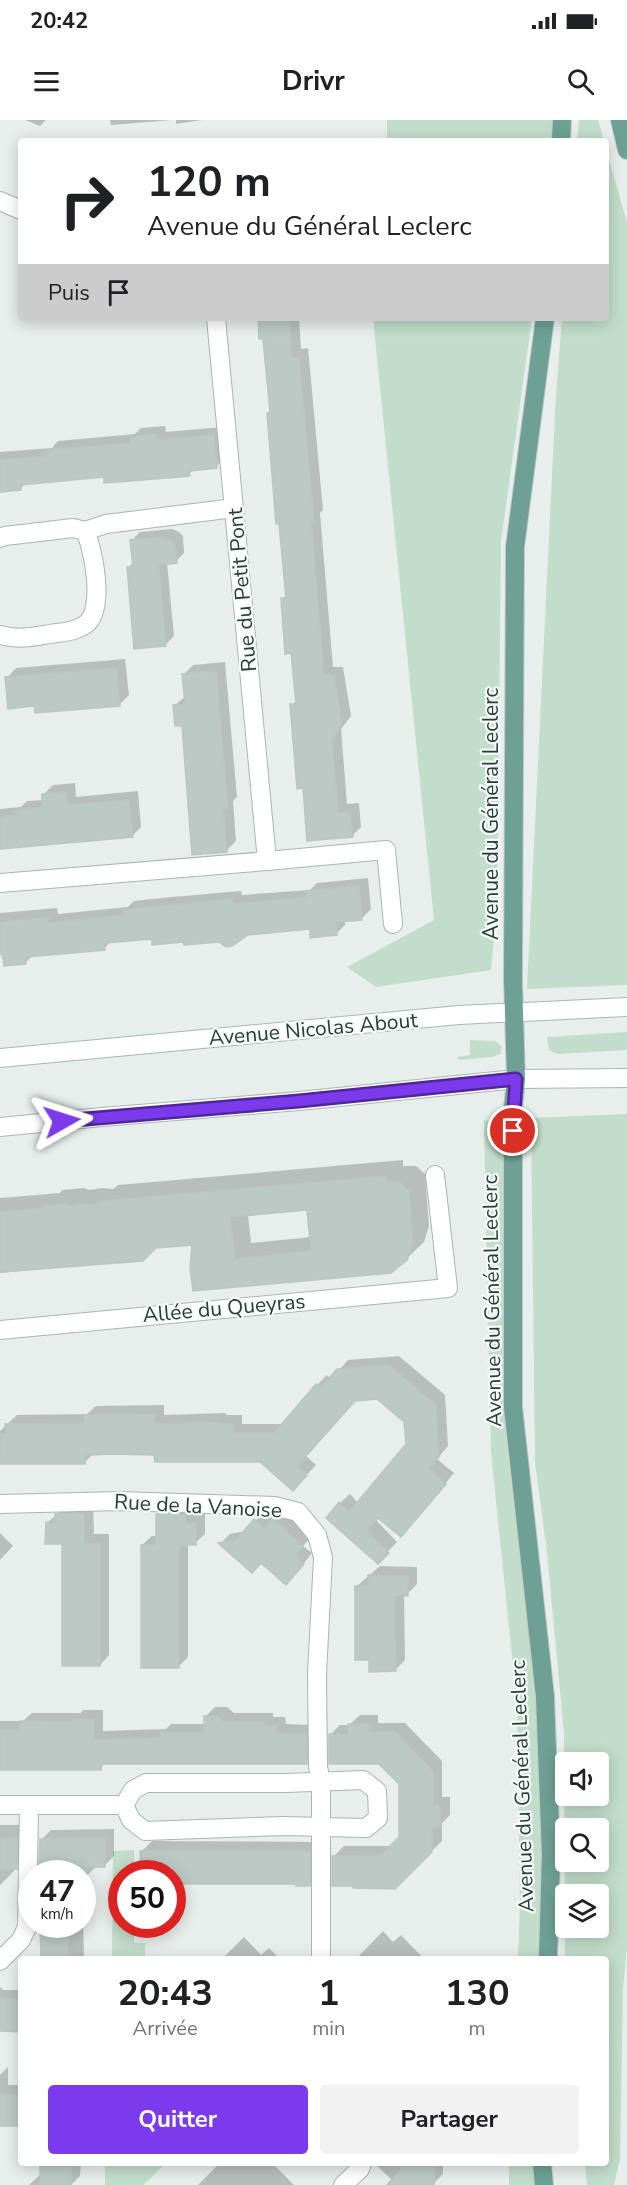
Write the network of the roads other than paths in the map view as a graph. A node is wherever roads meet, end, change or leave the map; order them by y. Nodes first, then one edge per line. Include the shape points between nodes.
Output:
1 (562, 120) edge
2 (620, 120) edge
3 (561, 138) edge
4 (627, 150) edge
5 (0, 201) edge
6 (18, 209) edge
7 (216, 321) edge
8 (545, 321) edge
9 (234, 508) junction
10 (86, 531) junction
11 (0, 538) edge
12 (0, 635) edge
13 (267, 861) junction
14 (0, 884) edge
15 (393, 924) dead end
16 (627, 1007) edge
17 (514, 1013) junction
18 (0, 1058) edge
19 (627, 1078) edge
20 (516, 1079) junction
21 (0, 1127) edge
22 (435, 1174) dead end
23 (0, 1330) edge
24 (0, 1504) edge
25 (321, 1782) junction
26 (0, 1805) edge
27 (29, 1805) junction
28 (124, 1805) junction
29 (321, 1827) junction
30 (321, 1956) edge
31 (548, 1956) edge
32 (0, 1961) edge
33 (361, 2166) edge
34 (542, 2166) edge
35 (343, 2185) edge
36 (544, 2185) edge

1 - 3 main road
2 - 4 main road
5 - 6 street
7 - 9 street, Rue du Petit Pont
8 - 17 main road, Avenue du Général Leclerc via 515,547
9 - 10 street via 106,524
9 - 13 street, Rue du Petit Pont
10 - 11 street via 73,528
10 - 12 street via 92,547 97,606 88,623 75,630 16,639
13 - 14 street
13 - 15 street via 386,849
16 - 17 street, Avenue Nicolas About
17 - 18 street, Avenue Nicolas About
17 - 20 main road, Avenue du Général Leclerc
19 - 20 street
20 - 21 street
20 - 31 main road, Avenue du Général Leclerc via 513,1407 544,1696 551,1856
22 - 23 street, Allée du Queyras via 448,1288
24 - 25 street, Rue de la Vanoise via 131,1502 274,1506 298,1512 317,1535 323,1557 317,1674
25 - 28 street via 146,1783 133,1790
25 - 29 street, Rue de la Vanoise
25 - 29 street via 363,1780 377,1791 378,1818 366,1828
26 - 27 street
27 - 28 street
27 - 32 street via 27,1927 21,1940
28 - 29 street via 131,1820 145,1831
29 - 30 street, Rue de la Vanoise
33 - 35 street
34 - 36 main road

